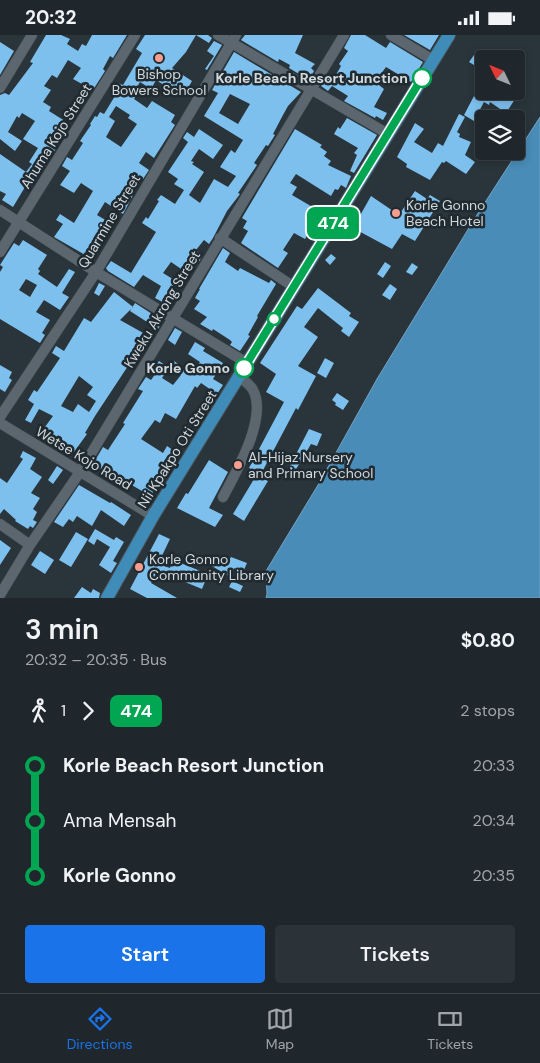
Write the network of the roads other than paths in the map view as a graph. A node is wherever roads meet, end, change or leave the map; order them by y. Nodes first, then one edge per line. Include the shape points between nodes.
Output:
1 (32, 35) edge
2 (135, 35) edge
3 (218, 35) edge
4 (344, 35) edge
5 (391, 35) edge
6 (448, 35) edge
7 (234, 39) edge
8 (433, 60) junction
9 (0, 88) edge
10 (310, 89) junction
11 (388, 134) junction
12 (0, 210) edge
13 (18, 222) junction
14 (220, 238) junction
15 (0, 252) edge
16 (96, 272) junction
17 (294, 287) junction
18 (173, 318) junction
19 (248, 363) junction
20 (239, 376) junction
21 (0, 417) edge
22 (0, 423) edge
23 (80, 472) junction
24 (223, 497) dead end
25 (153, 516) junction
26 (0, 524) edge
27 (30, 545) junction
28 (0, 595) edge
29 (107, 598) edge

1 - 9 street
2 - 13 street, Ahuma Kojo Street
3 - 7 street
4 - 10 street, Kweku Akrong Street
5 - 8 street
6 - 8 main road, Nii Kpakpo Oti Street
7 - 10 street
7 - 16 street, Quarmine Street
8 - 11 main road, Nii Kpakpo Oti Street
10 - 11 street
10 - 14 street, Kweku Akrong Street
11 - 17 main road, Nii Kpakpo Oti Street
12 - 13 street
13 - 15 street, Ahuma Kojo Street
13 - 16 street
14 - 17 street
14 - 18 street, Kweku Akrong Street
16 - 18 street
16 - 21 street, Quarmine Street
17 - 19 main road, Nii Kpakpo Oti Street
18 - 19 street
18 - 23 street, Kweku Akrong Street
19 - 20 main road, Nii Kpakpo Oti Street
20 - 24 street via 254,391 257,403 255,426 246,454
20 - 25 main road, Nii Kpakpo Oti Street
22 - 23 street, Wetse Kojo Road
23 - 25 street, Wetse Kojo Road
23 - 27 street, Kweku Akrong Street
25 - 29 main road, Nii Kpakpo Oti Street
26 - 27 street
27 - 28 street, Kweku Akrong Street

